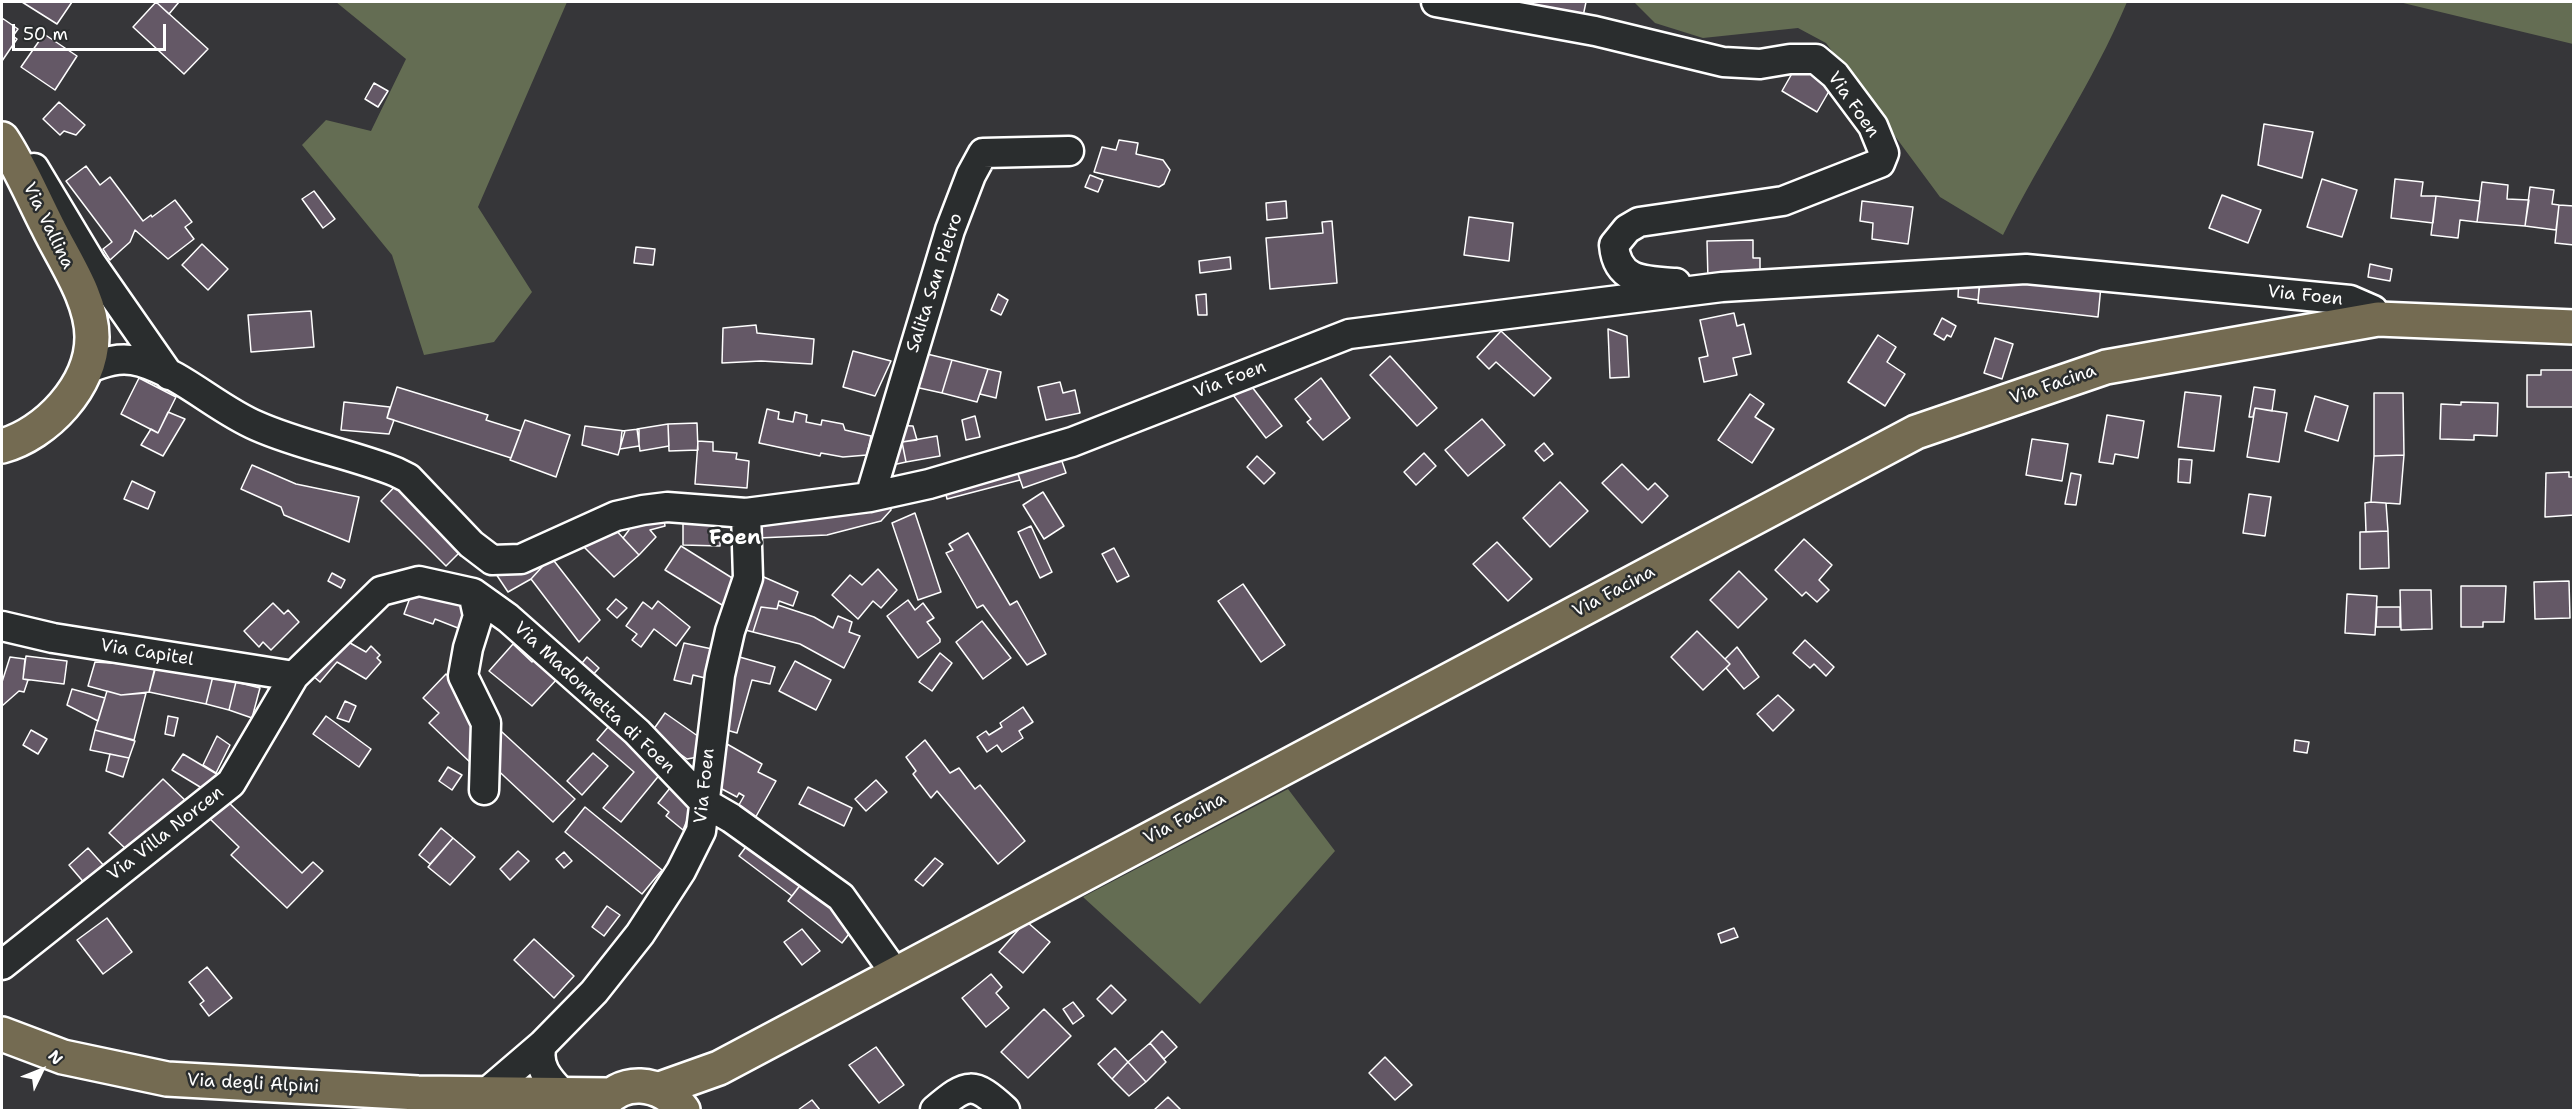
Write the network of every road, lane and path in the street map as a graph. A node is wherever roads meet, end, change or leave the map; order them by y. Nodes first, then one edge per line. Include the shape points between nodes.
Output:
1 (1436, 2) edge
2 (2, 136) edge
3 (1068, 151) dead end
4 (1722, 288) junction
5 (89, 316) junction
6 (2378, 319) junction
7 (2574, 327) edge
8 (142, 363) junction
9 (84, 370) junction
10 (169, 375) junction
11 (2, 446) edge
12 (870, 497) junction
13 (746, 513) junction
14 (492, 560) junction
15 (474, 593) junction
16 (2, 626) edge
17 (294, 676) junction
18 (484, 790) dead end
19 (705, 803) junction
20 (2, 964) edge
21 (896, 973) junction
22 (2, 1034) edge
23 (542, 1044) junction
24 (499, 1092) junction
25 (562, 1102) edge
26 (605, 1103) edge
27 (676, 1103) edge
28 (935, 1110) edge
29 (1005, 1110) edge

1 - 4 street, Via Foen via 1595,31 1723,62 1760,64 1816,59 1835,75 1873,126 1884,153 1880,163 1783,201 1639,222 1614,244 1615,260 1622,270 1642,280
2 - 5 main road, Via Vallina
2 - 10 street via 30,162 91,263
3 - 12 street, Salita San Pietro via 983,153 950,230
4 - 6 street, Via Foen via 2026,269 2350,300 2373,310
4 - 12 street, Via Foen via 1349,334 1072,442
5 - 8 street via 112,343
5 - 9 main road via 92,336
6 - 7 main road, Via Facina
6 - 21 main road, Via Facina via 2106,367 1916,432
8 - 9 street via 108,360
8 - 10 street
9 - 11 main road via 69,396 45,424
10 - 14 street via 255,425 408,478 471,544
12 - 13 street, Via Foen
13 - 14 street, Via Foen via 667,507 643,510 616,516 521,558
13 - 19 street, Via Foen via 748,578 720,675
14 - 15 street
15 - 17 street, Via Villa Norcen via 419,581 381,591
15 - 18 street via 478,616 463,676 486,723
15 - 19 street, Via Madonnetta di Foen via 508,618 637,732
16 - 17 street, Via Capitel via 53,638
17 - 20 street, Via Villa Norcen via 231,783
19 - 21 street, Via Madonnetta di Foen via 841,897
19 - 23 street, Via Foen via 701,831 681,871 640,934 594,992
21 - 27 main road, Via Facina via 719,1068
22 - 24 main road, Via degli Alpini via 63,1057 167,1079 418,1093
23 - 24 street, Via Foen
23 - 25 street via 539,1055 545,1074
24 - 25 main road, Via degli Alpini
25 - 26 main road, Via degli Alpini
26 - 27 main road via 627,1087 644,1085
28 - 29 street via 958,1092 972,1087

